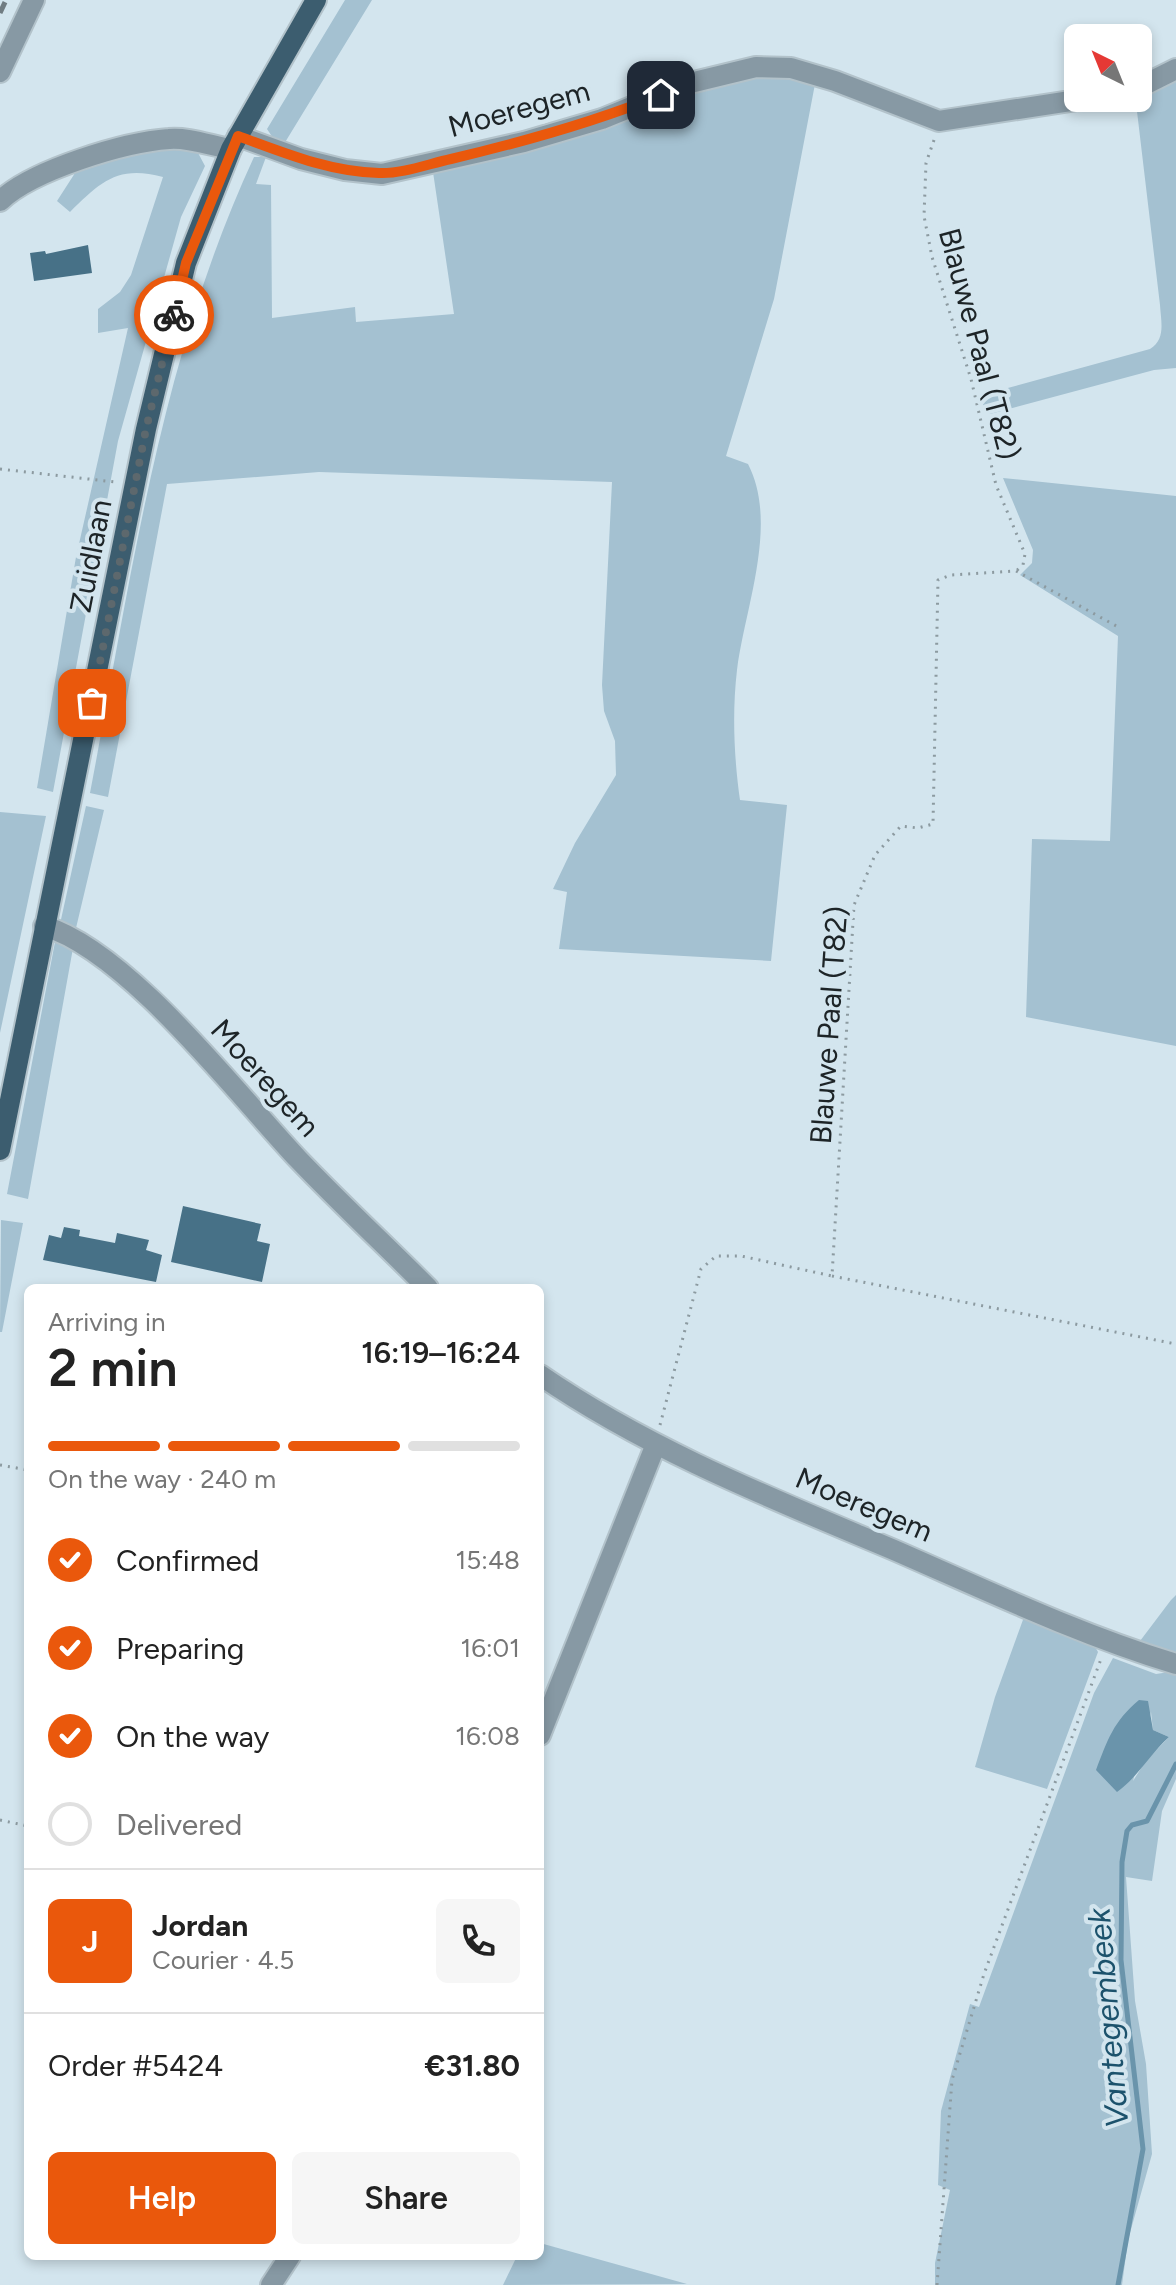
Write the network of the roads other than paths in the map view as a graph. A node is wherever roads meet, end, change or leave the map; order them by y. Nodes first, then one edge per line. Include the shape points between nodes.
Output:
1 (34, 0) edge
2 (316, 0) edge
3 (1176, 69) edge
4 (0, 72) edge
5 (1152, 81) edge
6 (1064, 102) edge
7 (235, 143) junction
8 (0, 201) edge
9 (44, 926) junction
10 (7, 1088) edge
11 (0, 1150) edge
12 (424, 1284) edge
13 (544, 1377) edge
14 (656, 1444) junction
15 (1176, 1664) edge
16 (544, 1725) edge
17 (287, 2260) edge
18 (271, 2285) edge

1 - 4 street
2 - 7 main road, Zuidlaan
3 - 5 street
6 - 7 street, Moeregem via 939,121 791,68 756,67 690,83 602,119 524,142 382,174
7 - 8 street, Moeregem via 172,138 125,146 38,176
7 - 9 main road, Zuidlaan via 186,263
9 - 10 main road, Zuidlaan
9 - 12 street, Moeregem via 67,933 97,953 166,1014 309,1171
10 - 11 main road, Zuidlaan
13 - 14 street, Moeregem
14 - 15 street, Moeregem via 1107,1643
14 - 16 street
17 - 18 street

